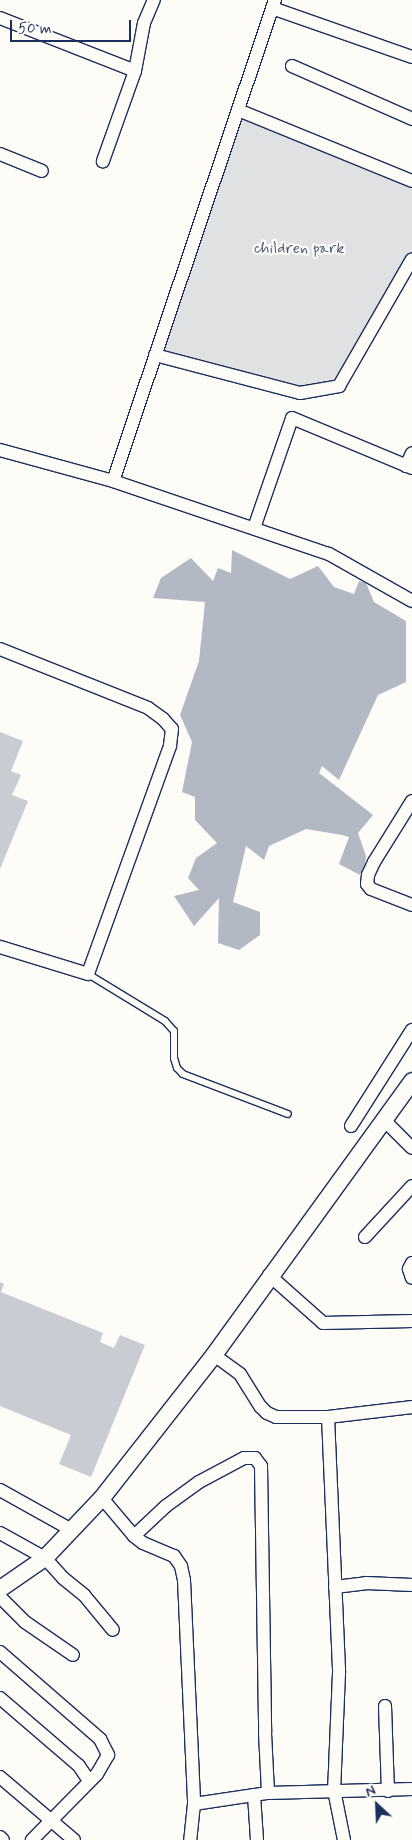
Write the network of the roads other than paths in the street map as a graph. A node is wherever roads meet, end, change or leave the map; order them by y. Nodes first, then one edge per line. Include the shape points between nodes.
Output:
1 (154, 0) edge
2 (274, 4) edge
3 (0, 18) edge
4 (412, 58) edge
5 (292, 66) dead end
6 (136, 71) junction
7 (238, 110) junction
8 (412, 118) edge
9 (0, 154) edge
10 (103, 161) dead end
11 (42, 172) dead end
12 (412, 181) edge
13 (412, 259) edge
14 (155, 355) junction
15 (0, 450) edge
16 (412, 453) edge
17 (409, 467) edge
18 (112, 481) junction
19 (254, 528) junction
20 (412, 601) edge
21 (0, 649) edge
22 (412, 802) edge
23 (412, 905) edge
24 (0, 947) edge
25 (88, 974) junction
26 (412, 1030) edge
27 (412, 1082) edge
28 (288, 1114) dead end
29 (384, 1121) junction
30 (352, 1126) dead end
31 (412, 1148) edge
32 (412, 1186) edge
33 (365, 1236) dead end
34 (412, 1263) edge
35 (269, 1275) junction
36 (412, 1278) edge
37 (412, 1321) edge
38 (214, 1355) junction
39 (412, 1408) edge
40 (328, 1417) junction
41 (0, 1490) edge
42 (102, 1498) junction
43 (70, 1529) junction
44 (0, 1533) edge
45 (134, 1536) junction
46 (45, 1558) junction
47 (412, 1585) edge
48 (335, 1586) junction
49 (0, 1589) edge
50 (0, 1597) edge
51 (113, 1630) dead end
52 (0, 1652) edge
53 (73, 1655) dead end
54 (0, 1698) edge
55 (385, 1706) dead end
56 (0, 1777) edge
57 (89, 1781) junction
58 (334, 1790) junction
59 (412, 1790) edge
60 (388, 1791) junction
61 (268, 1793) junction
62 (254, 1796) junction
63 (194, 1804) junction
64 (51, 1821) junction
65 (0, 1837) edge
66 (3, 1840) edge
67 (32, 1840) edge
68 (74, 1840) edge
69 (190, 1840) edge
70 (257, 1840) edge
71 (344, 1840) edge

1 - 6 street via 144,24
2 - 4 street
2 - 7 street
3 - 6 street
5 - 8 street
6 - 10 street
7 - 12 street
7 - 14 street
9 - 11 street
13 - 14 street via 338,386 300,393
14 - 18 street
15 - 18 street
16 - 17 street
17 - 19 street via 292,418
18 - 19 street
19 - 20 street via 329,554
21 - 25 street via 148,708 172,729 170,746
22 - 23 street via 374,862 368,884
24 - 25 street
25 - 28 lane via 165,1021 174,1031 174,1058 182,1074
26 - 30 street
27 - 29 street
29 - 31 street
29 - 35 street
32 - 33 street
34 - 36 street via 409,1269
35 - 37 street via 323,1323
35 - 38 street
38 - 40 street via 240,1374 267,1413 276,1417
38 - 42 street
39 - 40 street
40 - 48 street
41 - 43 street
42 - 43 street
42 - 45 street
43 - 46 street
44 - 46 street
45 - 61 street via 166,1506 244,1458 255,1458 262,1466
45 - 63 street via 174,1556 181,1566
46 - 49 street
46 - 51 street via 84,1595
47 - 48 street via 366,1583
48 - 58 street via 339,1673
50 - 53 street via 25,1622
52 - 57 street via 100,1739 108,1755
54 - 57 street via 79,1766
55 - 60 street
56 - 64 street
57 - 64 street
58 - 60 street
58 - 61 street
58 - 71 street
59 - 60 street
61 - 62 street
62 - 63 street
62 - 70 street
63 - 69 street
64 - 67 street
64 - 68 street
65 - 66 street

